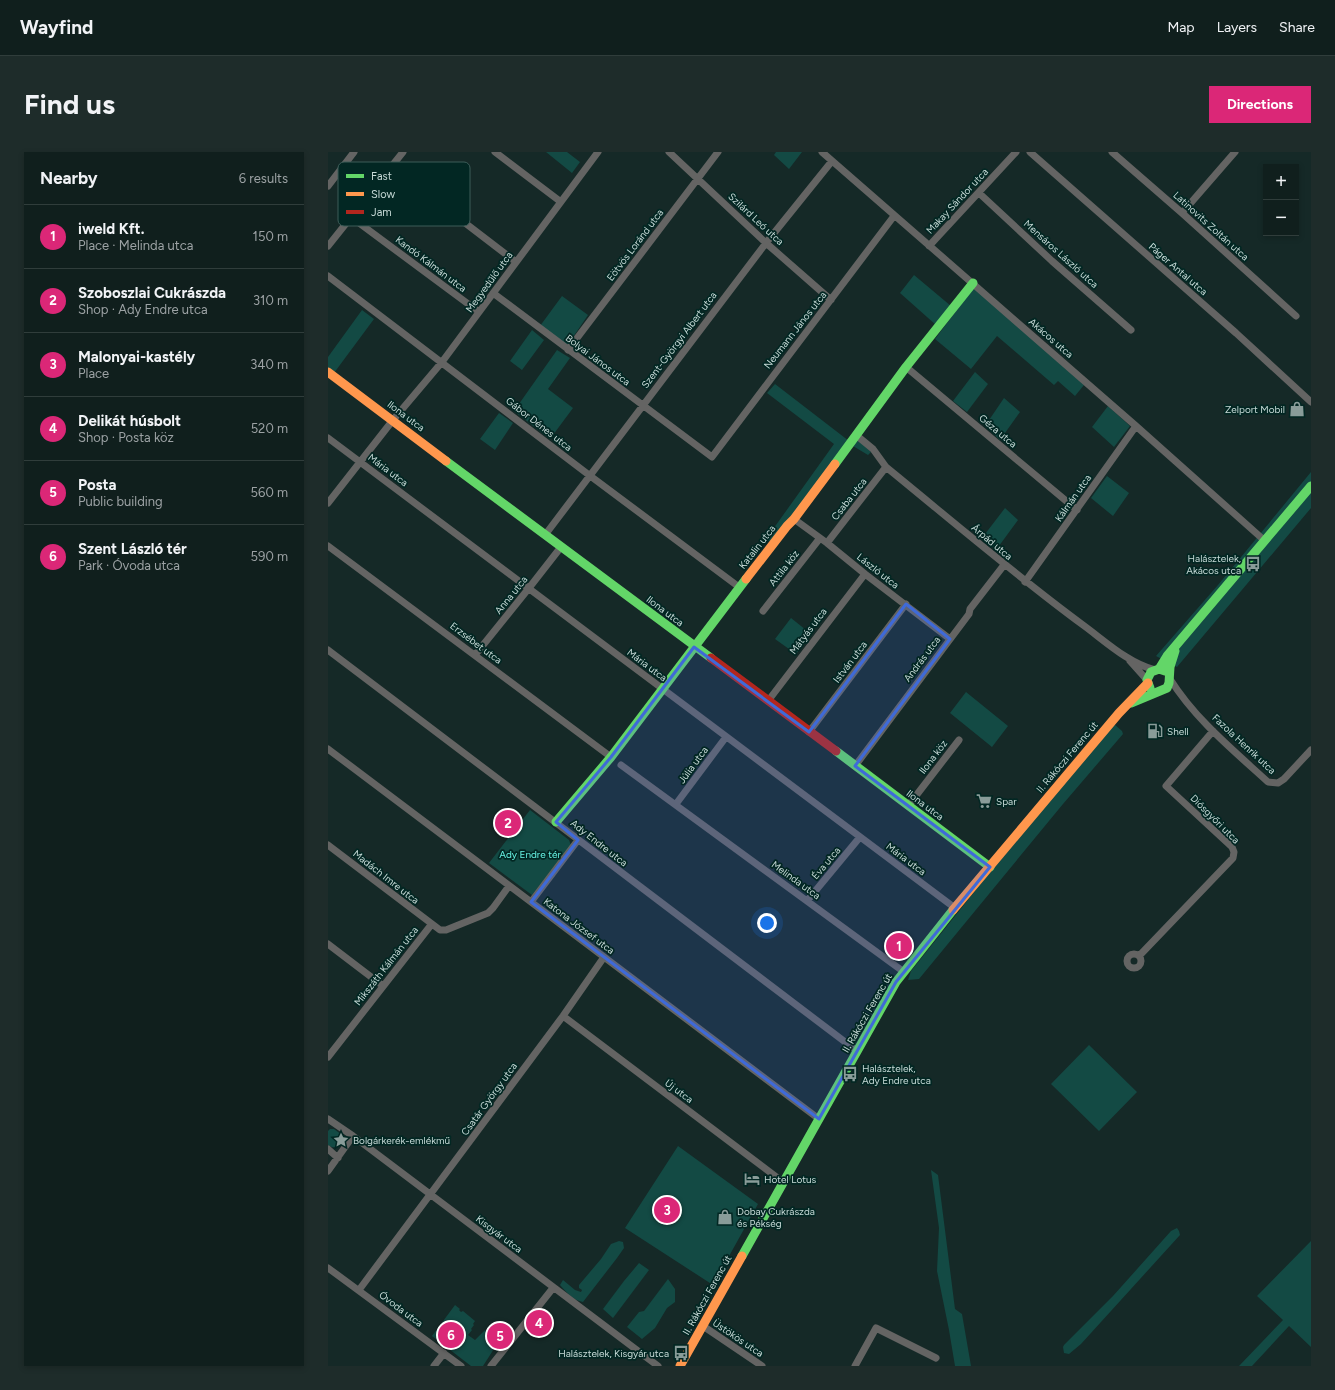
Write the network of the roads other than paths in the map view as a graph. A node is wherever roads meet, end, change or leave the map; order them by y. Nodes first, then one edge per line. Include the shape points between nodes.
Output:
1 (354, 152) edge
2 (403, 152) edge
3 (495, 152) edge
4 (598, 152) edge
5 (669, 152) edge
6 (718, 152) edge
7 (822, 152) edge
8 (1016, 152) edge
9 (1030, 152) edge
10 (1112, 152) edge
11 (1125, 152) edge
12 (1235, 152) edge
13 (1120, 158) junction
14 (832, 161) junction
15 (346, 162) edge
16 (396, 162) edge
17 (338, 173) edge
18 (698, 179) junction
19 (328, 186) edge
20 (979, 193) junction
21 (561, 202) junction
22 (1182, 213) junction
23 (894, 216) junction
24 (344, 226) edge
25 (363, 226) edge
26 (469, 226) edge
27 (766, 243) junction
28 (328, 246) edge
29 (929, 246) junction
30 (516, 262) junction
31 (328, 276) edge
32 (973, 283) junction
33 (493, 293) junction
34 (831, 300) junction
35 (479, 312) junction
36 (1296, 316) dead end
37 (1131, 330) dead end
38 (568, 350) junction
39 (442, 362) junction
40 (906, 367) junction
41 (328, 372) edge
42 (1311, 402) edge
43 (642, 406) junction
44 (393, 420) junction
45 (1136, 426) junction
46 (856, 435) junction
47 (328, 438) edge
48 (712, 457) joint
49 (360, 462) junction
50 (886, 467) junction
51 (589, 475) junction
52 (1311, 486) edge
53 (328, 503) edge
54 (1077, 510) junction
55 (794, 519) junction
56 (546, 535) junction
57 (820, 538) junction
58 (1265, 541) junction
59 (827, 543) junction
60 (328, 546) edge
61 (561, 547) junction
62 (1004, 565) junction
63 (864, 574) junction
64 (1025, 582) junction
65 (739, 587) junction
66 (529, 588) junction
67 (906, 604) junction
68 (763, 611) dead end
69 (950, 638) junction
70 (1178, 644) junction
71 (694, 647) junction
72 (328, 650) edge
73 (475, 655) junction
74 (1124, 655) junction
75 (1157, 669) junction
76 (1169, 677) junction
77 (1148, 681) junction
78 (662, 689) junction
79 (1161, 691) junction
80 (1183, 699) junction
81 (768, 701) junction
82 (1125, 707) junction
83 (1213, 731) junction
84 (809, 732) junction
85 (726, 737) junction
86 (959, 740) dead end
87 (328, 749) edge
88 (1311, 750) edge
89 (611, 757) junction
90 (621, 765) dead end
91 (855, 766) junction
92 (676, 804) junction
93 (908, 806) junction
94 (556, 822) junction
95 (860, 837) junction
96 (578, 840) junction
97 (328, 845) edge
98 (990, 867) junction
99 (509, 886) junction
100 (807, 901) junction
101 (531, 902) junction
102 (955, 908) junction
103 (431, 925) junction
104 (328, 944) edge
105 (1140, 955) dead end
106 (604, 957) junction
107 (904, 972) junction
108 (383, 986) junction
109 (563, 1016) junction
110 (857, 1051) junction
111 (329, 1052) edge
112 (328, 1118) edge
113 (819, 1119) junction
114 (331, 1125) edge
115 (353, 1136) junction
116 (328, 1149) edge
117 (338, 1158) junction
118 (328, 1171) edge
119 (784, 1182) junction
120 (431, 1195) junction
121 (328, 1268) edge
122 (554, 1288) junction
123 (359, 1290) junction
124 (703, 1326) junction
125 (444, 1353) junction
126 (936, 1358) dead end
127 (434, 1366) edge
128 (461, 1366) edge
129 (491, 1366) edge
130 (658, 1366) edge
131 (680, 1366) edge
132 (762, 1366) edge
133 (855, 1366) edge

1 - 15 street
2 - 16 street
3 - 21 street
4 - 21 street, Megyedűlő utca
5 - 18 street, Szilárd Leó utca
6 - 18 street, Eötvös Loránd utca
7 - 14 street, Akácos utca
8 - 20 street, Makay Sándor utca
9 - 42 street, Páger Antal utca
10 - 13 street, Latinovits Zoltán utca
11 - 13 street
12 - 22 street
13 - 22 street, Latinovits Zoltán utca
14 - 23 street, Akácos utca
14 - 27 street, Szent-Györgyi Albert utca
17 - 19 street
18 - 27 street, Szilárd Leó utca
18 - 38 street, Eötvös Loránd utca
20 - 29 street, Makay Sándor utca
20 - 37 street, Mensáros László utca
21 - 30 street, Megyedűlő utca
22 - 36 street, Latinovits Zoltán utca
23 - 29 street, Akácos utca
23 - 34 street, Neumann János utca
24 - 28 street
25 - 35 street, Kandó Kálmán utca
26 - 30 street
27 - 34 street, Szilárd Leó utca
27 - 43 street, Szent-Györgyi Albert utca
29 - 32 street, Akácos utca
30 - 33 street, Megyedűlő utca
31 - 39 street, Gábor Dénes utca
32 - 40 street, Katalin utca
32 - 45 street, Akácos utca
33 - 35 street, Megyedűlő utca
33 - 38 street, Bolyai János utca
34 - 48 street, Neumann János utca
35 - 39 street, Megyedűlő utca
38 - 43 street, Bolyai János utca
39 - 44 street, Megyedűlő utca
39 - 51 street, Gábor Dénes utca
40 - 46 street, Katalin utca
40 - 54 street, Géza utca
41 - 44 street, Ilona utca
43 - 48 street, Bolyai János utca
43 - 51 street, Szent-Györgyi Albert utca
44 - 49 street, Megyedűlő utca
44 - 56 street, Ilona utca
45 - 54 street, Kálmán utca
45 - 58 street, Akácos utca
46 - 50 street, Árpád utca via 873,450
46 - 55 street, Katalin utca
47 - 49 street, Mária utca
49 - 53 street, Megyedűlő utca
49 - 66 street, Mária utca
50 - 59 street, Csaba utca
50 - 62 street, Árpád utca
51 - 56 street, Szent-Györgyi Albert utca
51 - 65 street, Gábor Dénes utca
52 - 58 street, II. Rákóczi Ferenc út
54 - 64 street, Kálmán utca
55 - 57 street, László utca
55 - 65 street, Katalin utca
56 - 61 street, Ilona utca
57 - 59 street, László utca
57 - 68 street, Attila köz
58 - 70 street, II. Rákóczi Ferenc út
59 - 63 street, László utca
60 - 73 street, Erzsébet utca
61 - 66 street, Anna utca
61 - 71 street, Ilona utca
62 - 64 street, Árpád utca
62 - 69 street, András utca
63 - 67 street, László utca
63 - 81 street, Mátyás utca
64 - 74 street, Árpád utca
65 - 71 street, Katalin utca
66 - 73 street, Anna utca
66 - 78 street, Mária utca
67 - 69 street, László utca
67 - 84 street, István utca
69 - 91 street, András utca
70 - 75 street, II. Rákóczi Ferenc út
70 - 76 street, II. Rákóczi Ferenc út
71 - 78 street, Katalin utca
71 - 81 street, Ilona utca
72 - 94 street, Ady Endre utca
73 - 89 street, Erzsébet utca
74 - 75 street, Árpád utca via 1146,667
74 - 77 street, Árpád utca
75 - 76 street via 1163,670
75 - 77 street, II. Rákóczi Ferenc út via 1148,676
76 - 79 street, II. Rákóczi Ferenc út via 1169,686
76 - 80 street
77 - 79 street via 1150,687
77 - 82 street, II. Rákóczi Ferenc út
78 - 85 street, Mária utca
78 - 89 street, Katalin utca
79 - 80 street via 1170,692
79 - 82 street, II. Rákóczi Ferenc út
80 - 83 street, Fazola Henrik utca
81 - 84 street, Ilona utca
82 - 98 street, II. Rákóczi Ferenc út
83 - 88 street, Fazola Henrik utca via 1268,782 1273,783 1284,779
83 - 105 street, Diósgyőri utca via 1166,786 1232,847 1233,858
84 - 91 street, Ilona utca
85 - 92 street, Júlia utca
85 - 95 street, Mária utca
86 - 93 street, Ilona köz
87 - 99 street, Katona József utca
89 - 94 street, Katalin utca
90 - 92 street, Melinda utca
91 - 93 street, Ilona utca
92 - 100 street, Melinda utca
93 - 98 street, Ilona utca
94 - 96 street, Ady Endre utca
95 - 100 street, Éva utca
95 - 102 street, Mária utca
96 - 101 street
96 - 110 street, Ady Endre utca
97 - 103 street, Madách Imre utca
98 - 102 street, II. Rákóczi Ferenc út
99 - 101 street, Katona József utca
99 - 103 street, Mikszáth Kálmán utca via 488,913 446,930
100 - 107 street, Melinda utca
101 - 106 street, Katona József utca
102 - 107 street, II. Rákóczi Ferenc út
103 - 108 street, Mikszáth Kálmán utca
104 - 108 street
106 - 109 street, Csatár György utca
106 - 113 street, Katona József utca
107 - 110 street, II. Rákóczi Ferenc út
108 - 111 street, Mikszáth Kálmán utca
109 - 119 street, Új utca
109 - 120 street, Csatár György utca
110 - 113 street, II. Rákóczi Ferenc út
112 - 114 street, Kisgyár utca
113 - 119 street, II. Rákóczi Ferenc út
114 - 115 street, Kisgyár utca
115 - 117 street
115 - 120 street, Kisgyár utca
116 - 117 street
117 - 118 street
119 - 124 street, II. Rákóczi Ferenc út
120 - 122 street, Kisgyár utca
120 - 123 street, Csatár György utca
121 - 123 street, Óvoda utca
122 - 129 street
122 - 130 street, Kisgyár utca
123 - 125 street, Óvoda utca
124 - 131 street, II. Rákóczi Ferenc út
124 - 132 street, Üstökös utca
125 - 127 street
125 - 128 street, Óvoda utca
126 - 133 street via 876,1328

